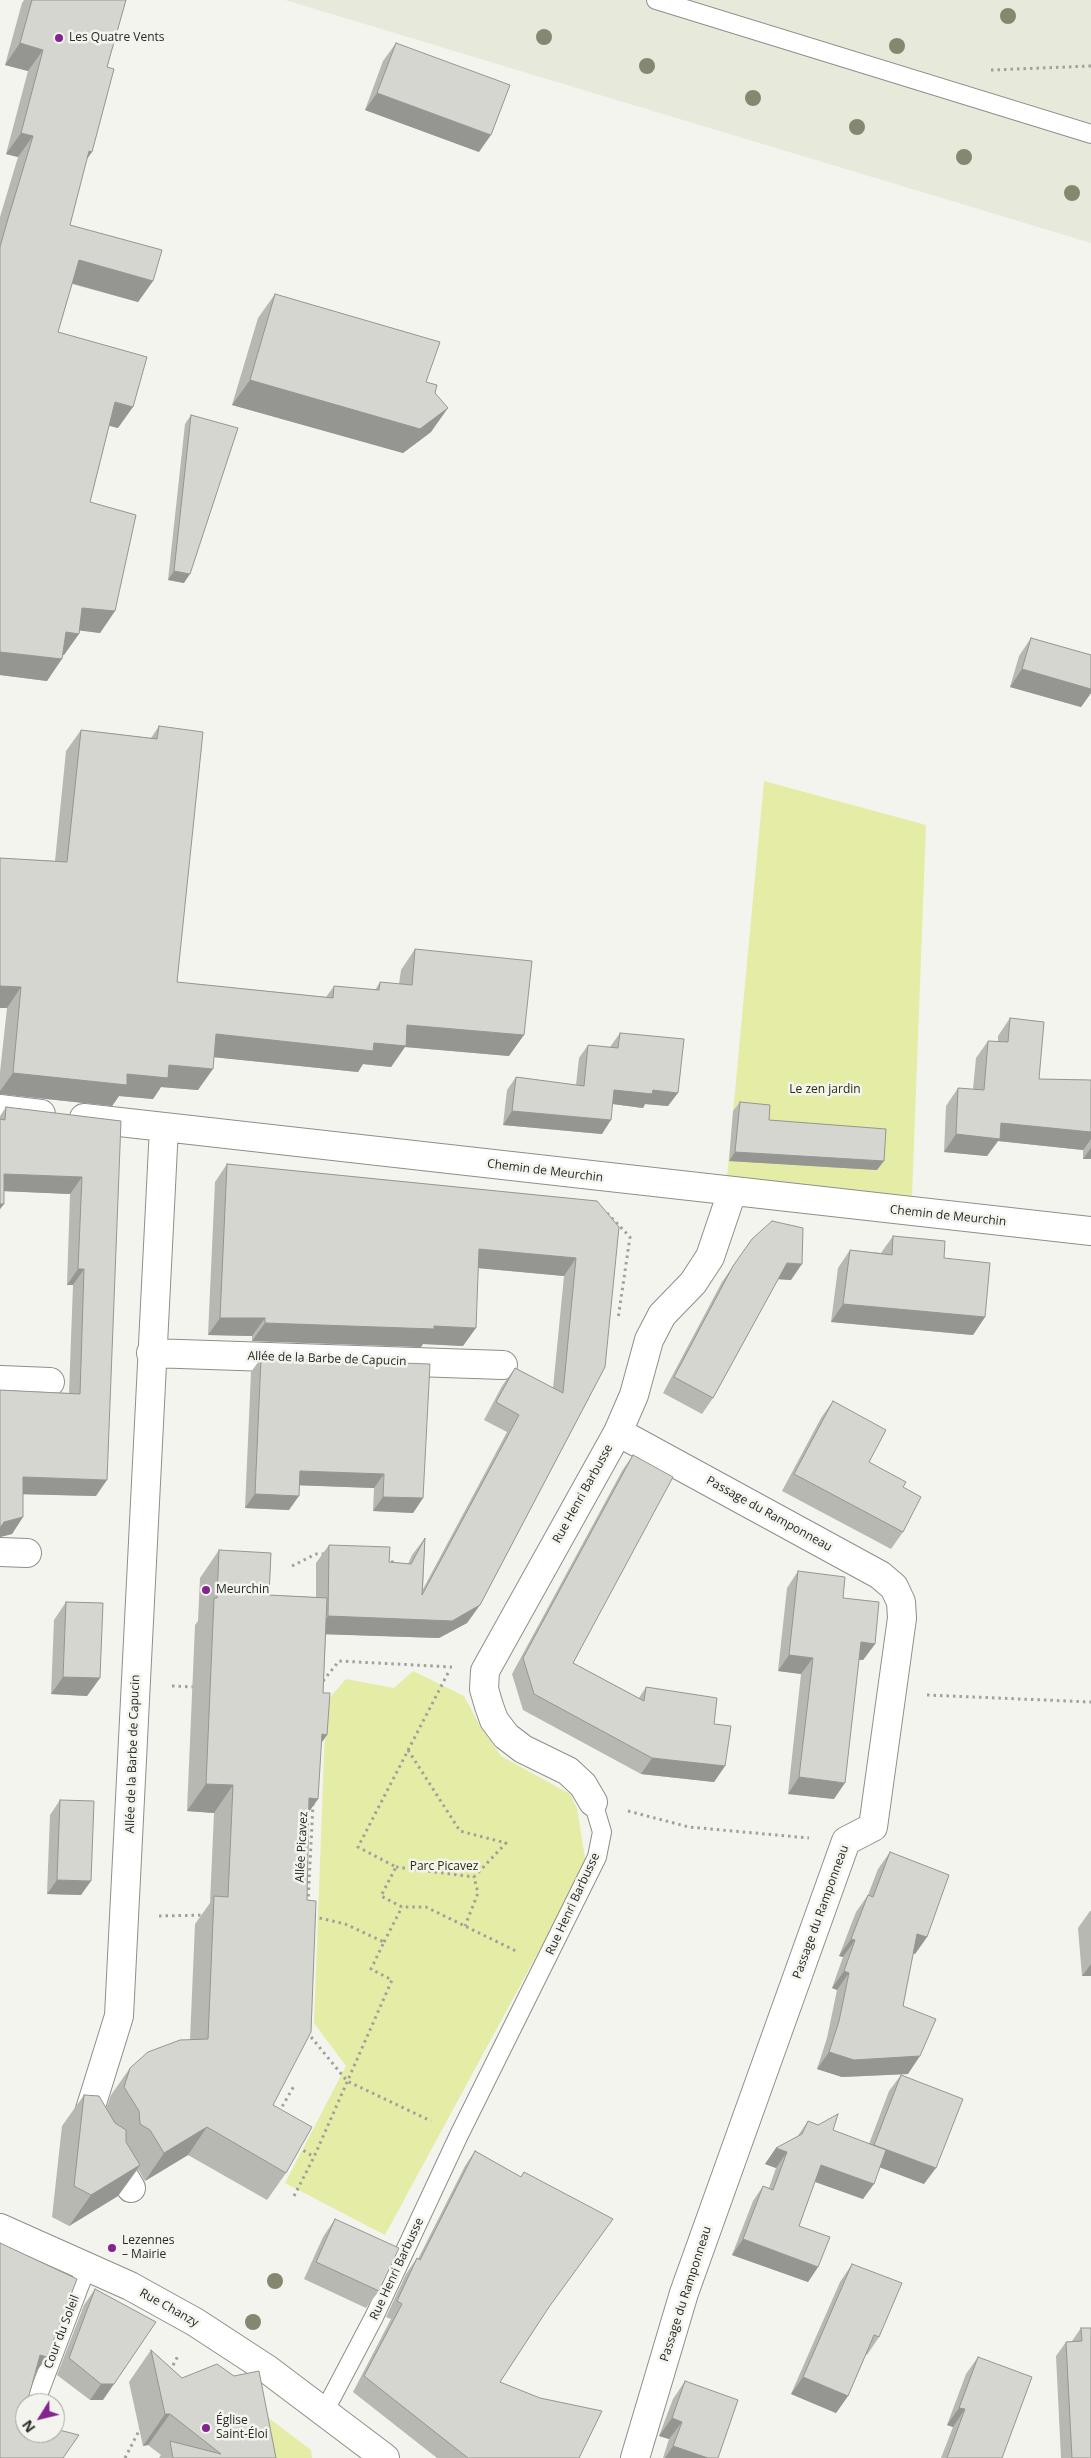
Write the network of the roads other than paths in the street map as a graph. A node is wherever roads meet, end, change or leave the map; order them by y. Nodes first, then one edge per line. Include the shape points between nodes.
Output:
1 (656, 0) edge
2 (1091, 134) edge
3 (0, 1109) edge
4 (164, 1127) junction
5 (732, 1192) junction
6 (1091, 1231) edge
7 (151, 1353) junction
8 (503, 1365) dead end
9 (0, 1380) edge
10 (50, 1382) dead end
11 (618, 1432) junction
12 (0, 1552) edge
13 (27, 1552) dead end
14 (593, 1802) joint
15 (118, 2167) edge
16 (0, 2228) edge
17 (87, 2266) junction
18 (39, 2393) edge
19 (324, 2412) junction
20 (385, 2458) edge
21 (635, 2458) edge

1 - 2 lane
3 - 4 street, Chemin de Meurchin
4 - 5 street, Chemin de Meurchin
4 - 7 street, Allée de la Barbe de Capucin
5 - 6 street, Chemin de Meurchin
5 - 11 street, Rue Henri Barbusse via 710,1257 693,1283 662,1314 649,1340 634,1394
7 - 8 street, Allée de la Barbe de Capucin
7 - 15 street, Allée de la Barbe de Capucin via 120,2016 88,2116
9 - 10 street
11 - 14 street, Rue Henri Barbusse via 485,1671 484,1689 489,1706 494,1720 506,1736 568,1772 583,1785
11 - 21 street, Passage du Ramponneau via 880,1574 894,1587 901,1602 902,1618 873,1827 846,1841 684,2293
12 - 13 street
14 - 19 lane, Rue Henri Barbusse via 602,1832 597,1857 459,2135 374,2317
16 - 17 street, Rue Chanzy
17 - 18 lane, Cour du Soleil
17 - 19 street, Rue Chanzy via 195,2322 267,2369
19 - 20 street, Rue Chanzy

